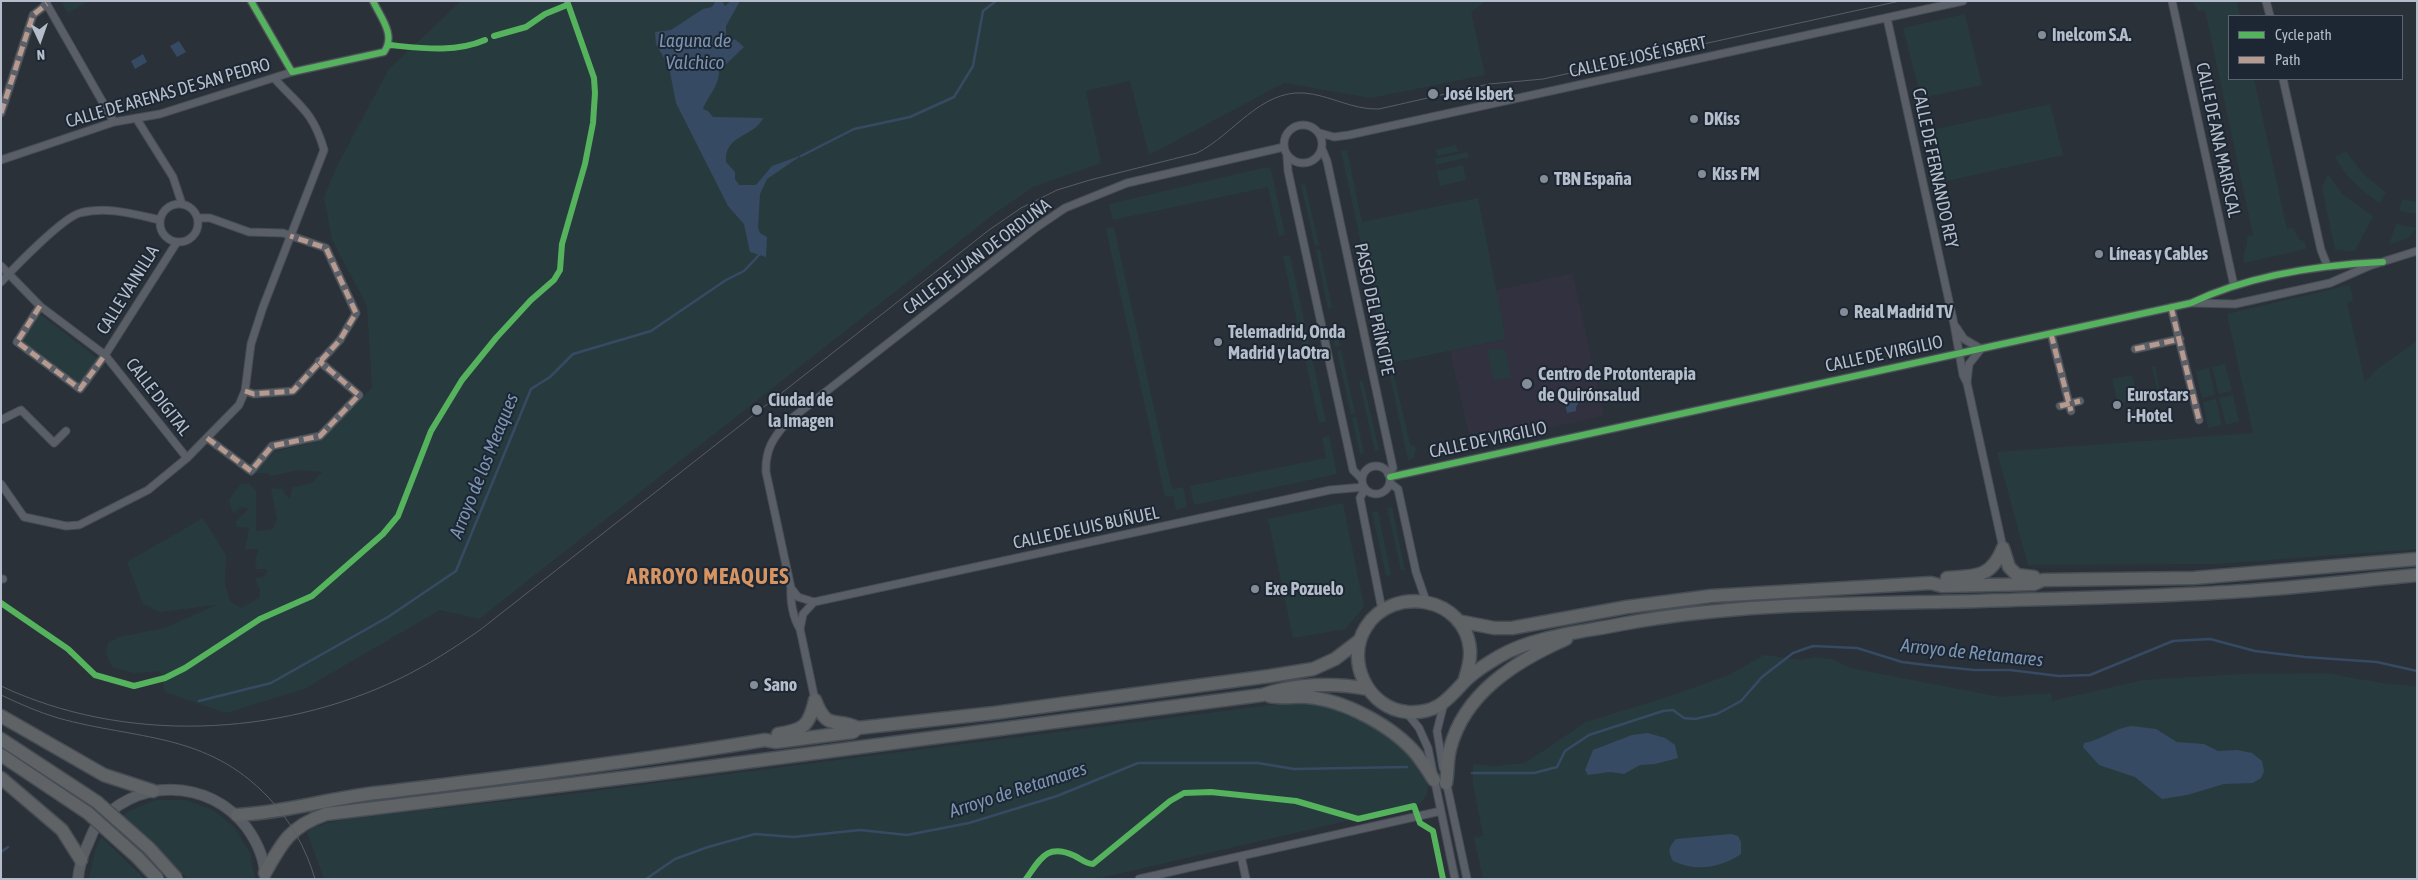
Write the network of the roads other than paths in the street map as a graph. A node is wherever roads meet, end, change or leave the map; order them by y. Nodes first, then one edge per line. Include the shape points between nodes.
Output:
1 (252, 1) edge
2 (373, 1) edge
3 (1963, 1) edge
4 (2172, 1) edge
5 (2266, 1) edge
6 (46, 2) edge
7 (2270, 15) edge
8 (1887, 18) junction
9 (292, 72) junction
10 (274, 78) junction
11 (2283, 80) edge
12 (1, 113) edge
13 (136, 118) junction
14 (114, 122) junction
15 (1320, 133) junction
16 (1284, 147) junction
17 (1322, 149) junction
18 (1287, 156) junction
19 (1, 160) edge
20 (182, 204) junction
21 (198, 218) junction
22 (160, 220) junction
23 (290, 236) junction
24 (177, 242) junction
25 (2417, 251) edge
26 (2383, 262) junction
27 (2327, 265) junction
28 (1, 266) edge
29 (8, 275) junction
30 (1, 282) edge
31 (2234, 286) junction
32 (2191, 303) junction
33 (40, 306) junction
34 (2171, 307) junction
35 (1954, 324) junction
36 (2051, 334) junction
37 (2180, 339) junction
38 (1981, 349) junction
39 (2135, 349) dead end
40 (1959, 354) junction
41 (105, 355) junction
42 (319, 361) junction
43 (1967, 383) junction
44 (245, 391) junction
45 (2080, 401) dead end
46 (2060, 406) dead end
47 (2070, 408) junction
48 (1, 420) edge
49 (2199, 420) dead end
50 (66, 431) dead end
51 (208, 438) junction
52 (187, 458) junction
53 (1389, 478) junction
54 (1362, 479) junction
55 (1, 484) edge
56 (1364, 488) junction
57 (2003, 548) junction
58 (2417, 559) edge
59 (2417, 575) edge
60 (2043, 580) junction
61 (1931, 584) junction
62 (791, 588) junction
63 (1426, 601) junction
64 (814, 602) junction
65 (1382, 610) junction
66 (1458, 621) junction
67 (800, 629) junction
68 (1578, 634) junction
69 (1360, 640) junction
70 (1464, 682) junction
71 (1368, 689) junction
72 (1262, 695) junction
73 (815, 700) junction
74 (1444, 703) junction
75 (1406, 712) junction
76 (1, 716) edge
77 (858, 728) junction
78 (1, 739) edge
79 (765, 740) junction
80 (1, 756) edge
81 (1, 778) edge
82 (1440, 782) junction
83 (153, 791) junction
84 (1440, 811) junction
85 (237, 815) junction
86 (1241, 856) junction
87 (81, 860) junction
88 (265, 876) edge
89 (78, 879) edge
90 (158, 879) edge
91 (177, 879) edge
92 (1139, 879) edge
93 (1246, 879) edge
94 (1456, 879) edge
95 (1467, 879) edge

1 - 9 street
2 - 9 street, CALLE DE ARENAS DE SAN PEDRO via 390,35 384,52
3 - 8 street, CALLE DE JOSÉ ISBERT
4 - 31 street, CALLE DE ANA MARISCAL
5 - 7 street
6 - 12 street via 33,15
6 - 14 street
8 - 15 street, CALLE DE JOSÉ ISBERT via 1349,135 1334,137
8 - 35 street, CALLE DE FERNANDO REY
9 - 10 street, CALLE DE ARENAS DE SAN PEDRO
10 - 13 street, CALLE DE ARENAS DE SAN PEDRO via 160,114
10 - 23 street via 307,111 324,150
11 - 27 street
13 - 14 street, CALLE DE ARENAS DE SAN PEDRO
13 - 20 street via 173,177
14 - 19 street, CALLE DE ARENAS DE SAN PEDRO
15 - 16 street via 1301,125 1292,128 1285,137
15 - 17 street
16 - 18 street
16 - 62 street, CALLE DE JUAN DE ORDUÑA via 1128,183 1065,208 788,422 768,447 766,472
17 - 18 street via 1318,157 1302,164
17 - 53 street, PASEO DEL PRÍNCIPE via 1393,468
18 - 54 street via 1353,470
20 - 21 street via 192,208
20 - 22 street via 170,206
21 - 23 street via 210,218 250,232
21 - 24 street via 194,235
22 - 24 street via 162,232
22 - 29 street via 100,210 78,214 59,227
23 - 42 street via 326,248 356,313 340,340
23 - 44 street via 252,344
24 - 41 street, CALLE VAINILLA
25 - 26 street, CALLE DE VIRGILIO
26 - 27 street, CALLE DE VIRGILIO
26 - 32 street, CALLE DE VIRGILIO via 2330,283 2235,304
27 - 31 street, CALLE DE VIRGILIO
28 - 29 street, CALLE DIGITAL
29 - 30 street
29 - 33 street, CALLE DIGITAL
31 - 32 street, CALLE DE VIRGILIO
32 - 34 street, CALLE DE VIRGILIO
33 - 41 street, CALLE DIGITAL
33 - 41 street, CALLE DIGITAL via 18,342 72,383 80,389
34 - 36 street, CALLE DE VIRGILIO
34 - 37 street
35 - 38 street, CALLE DE FERNANDO REY via 1964,339
35 - 40 street, CALLE DE FERNANDO REY
36 - 38 street, CALLE DE VIRGILIO
36 - 47 street
37 - 39 street
37 - 49 street
38 - 40 street, CALLE DE VIRGILIO
38 - 43 street, CALLE DE FERNANDO REY via 1969,364
40 - 43 street, CALLE DE FERNANDO REY
40 - 53 street, CALLE DE VIRGILIO
41 - 52 street, CALLE DIGITAL
42 - 44 street via 293,391 254,394
42 - 51 street via 359,395 320,436 272,446 251,472
43 - 57 street, CALLE DE FERNANDO REY
44 - 51 street via 239,405
45 - 47 street
46 - 47 street
48 - 50 street via 23,411 54,443
51 - 52 street
52 - 55 street via 148,490 72,526 24,516
53 - 54 street via 1383,469 1377,467 1370,468
53 - 56 street via 1382,493 1376,494
53 - 63 street via 1398,489 1416,572
54 - 56 street
56 - 64 street, CALLE DE LUIS BUÑUEL via 1330,490
56 - 65 street via 1360,498
57 - 60 highway via 2009,567 2017,576
57 - 61 highway via 1992,569 1976,576 1941,578
58 - 60 highway via 2194,578
59 - 68 highway via 2175,595 1768,607 1686,614
60 - 61 highway via 2034,584
61 - 66 highway via 1711,596 1512,628
62 - 64 street via 798,597
62 - 67 street via 796,623
63 - 65 highway via 1396,603
63 - 66 highway via 1444,609
64 - 67 street via 803,614
65 - 69 highway via 1364,628
66 - 70 highway via 1470,651
67 - 73 street
68 - 70 highway via 1522,645 1501,655
68 - 82 highway via 1530,656 1486,689 1460,723
69 - 71 highway via 1357,657 1360,674
69 - 77 highway via 1335,659 1313,669 994,713
70 - 74 highway
71 - 72 highway via 1343,684 1277,690
71 - 75 highway via 1391,708
72 - 82 highway via 1307,697 1360,713 1401,740
72 - 88 highway via 326,814 306,821 288,835
73 - 77 highway via 821,715 830,722
73 - 79 highway via 811,718 803,728
74 - 75 highway via 1426,711
74 - 82 street via 1437,731
75 - 82 street via 1424,736
76 - 83 highway via 104,775
77 - 79 highway via 853,732 796,740
78 - 91 highway, bridge via 97,802 149,848
79 - 85 highway via 618,764 349,797
80 - 90 highway, bridge via 88,813
81 - 87 highway via 62,830
82 - 84 street
82 - 95 street
83 - 85 street via 186,790 204,795
83 - 87 street via 121,804 95,828
84 - 86 street
84 - 94 street
85 - 88 street via 256,842
86 - 92 street
86 - 93 street
87 - 89 street

